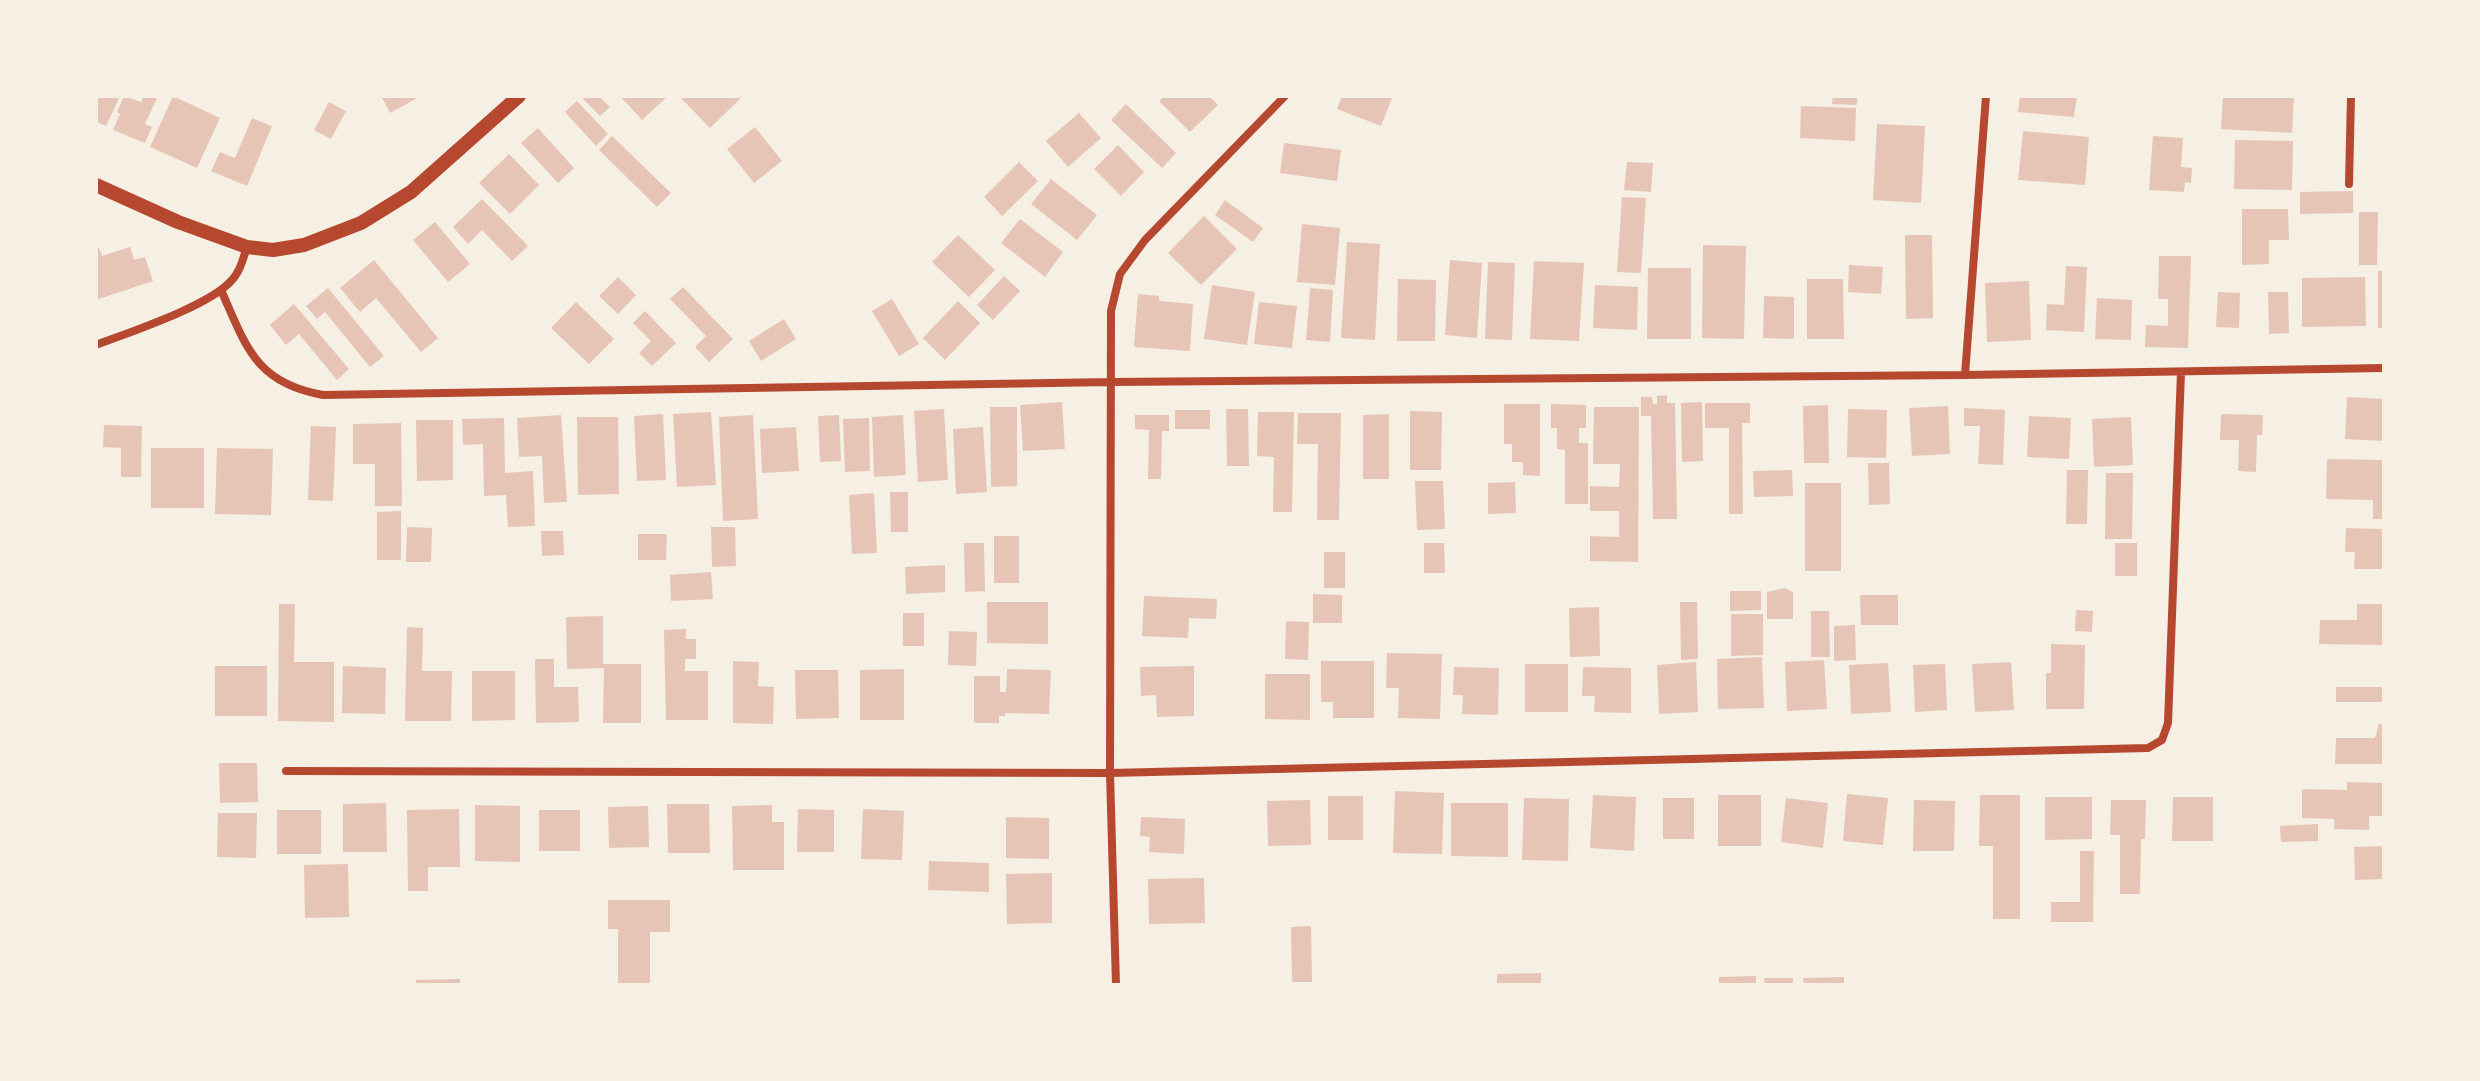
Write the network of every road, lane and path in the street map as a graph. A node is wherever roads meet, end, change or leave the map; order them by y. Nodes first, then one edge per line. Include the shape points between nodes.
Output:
1 (519, 96) edge
2 (1285, 96) edge
3 (1986, 96) edge
4 (2351, 96) edge
5 (2349, 184) dead end
6 (96, 185) edge
7 (247, 247) junction
8 (221, 290) junction
9 (96, 345) edge
10 (2384, 368) edge
11 (2181, 372) junction
12 (1965, 375) junction
13 (1111, 382) junction
14 (286, 771) dead end
15 (1110, 773) junction
16 (1116, 985) edge

1 - 7 street via 411,192 361,223 304,245
2 - 13 street via 1145,240 1120,274 1111,311
3 - 12 street
4 - 5 street
6 - 7 street
7 - 8 street via 238,272
8 - 9 street
8 - 13 street via 260,366 291,387 323,395
10 - 11 street
11 - 12 street
11 - 15 street via 2168,723 2162,740 2148,748
12 - 13 street
13 - 15 street
14 - 15 street
15 - 16 street

